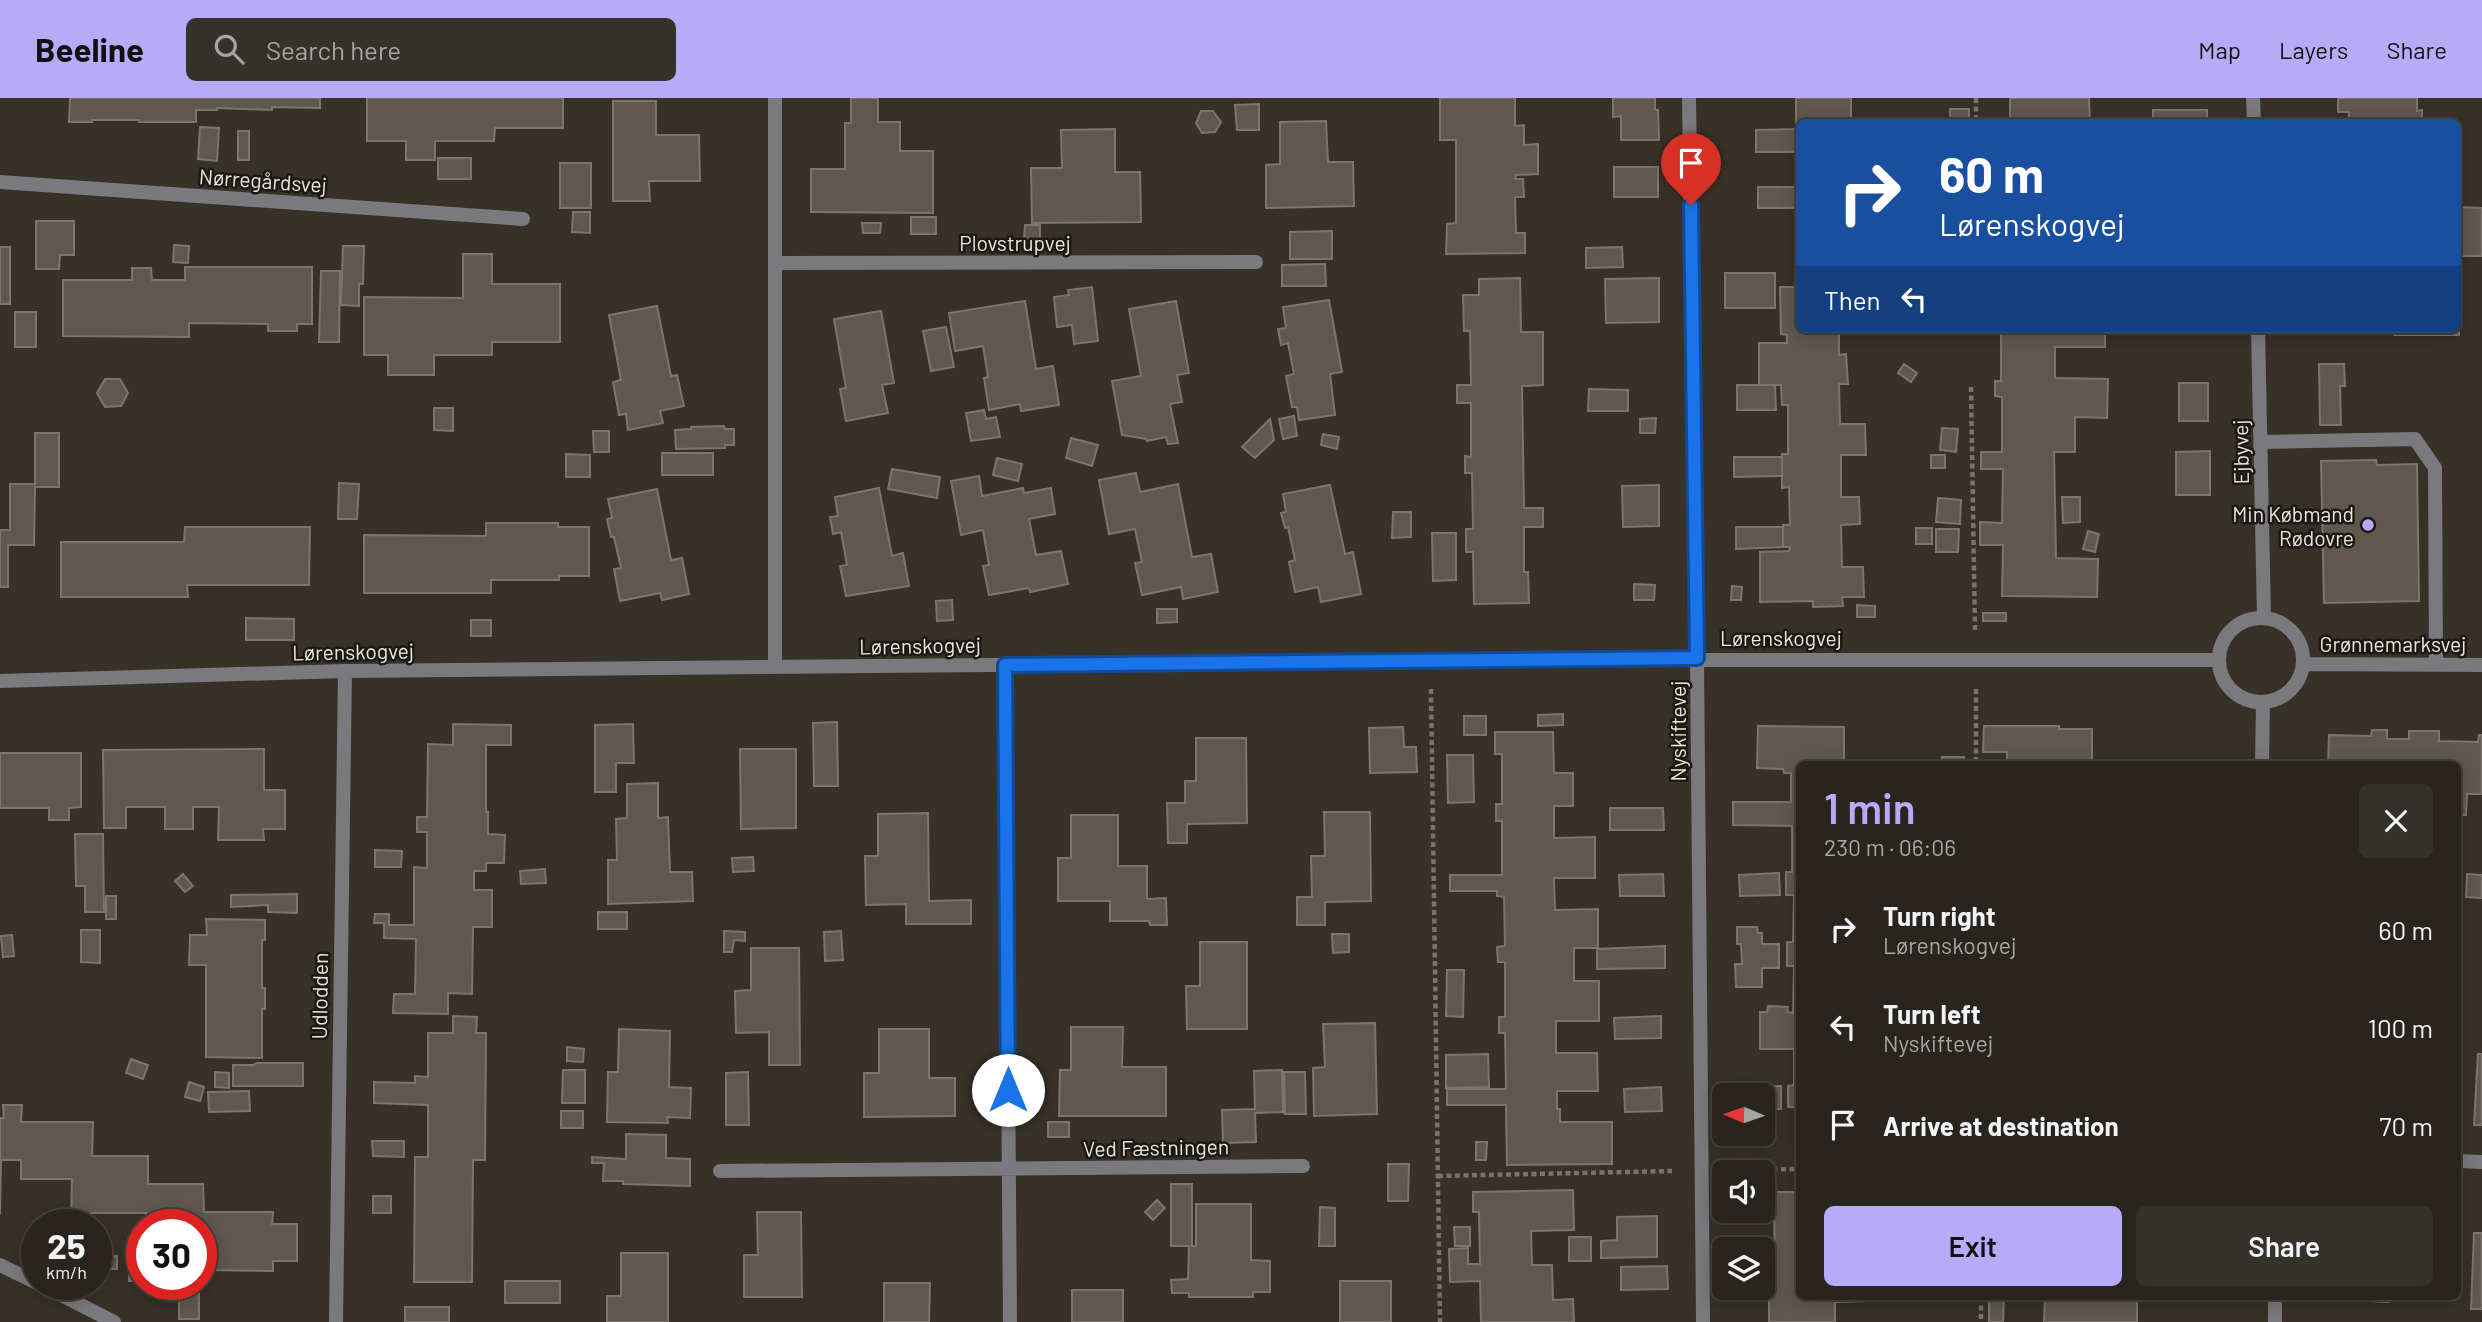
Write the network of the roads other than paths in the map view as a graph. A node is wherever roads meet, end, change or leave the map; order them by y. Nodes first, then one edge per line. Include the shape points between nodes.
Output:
1 (775, 98) edge
2 (1689, 98) edge
3 (2253, 98) edge
4 (2254, 119) edge
5 (0, 182) edge
6 (523, 219) dead end
7 (1256, 262) dead end
8 (775, 263) junction
9 (2258, 333) edge
10 (2261, 442) junction
11 (2264, 617) junction
12 (1697, 658) junction
13 (2218, 660) junction
14 (2303, 664) junction
15 (2436, 664) junction
16 (1005, 665) junction
17 (2482, 665) edge
18 (775, 667) junction
19 (345, 671) junction
20 (0, 681) edge
21 (2263, 702) junction
22 (2262, 761) edge
23 (2461, 1161) edge
24 (2482, 1162) edge
25 (1303, 1166) dead end
26 (1009, 1169) junction
27 (720, 1171) dead end
28 (0, 1265) edge
29 (21, 1276) edge
30 (70, 1300) edge
31 (2275, 1300) edge
32 (114, 1322) edge
33 (336, 1322) edge
34 (1010, 1322) edge
35 (1703, 1322) edge
36 (2275, 1322) edge

1 - 8 street
2 - 12 street, Nyskiftevej
3 - 4 street
5 - 6 street, Nørregårdsvej
7 - 8 street, Plovstrupvej
8 - 18 street
9 - 10 street, Ejbyvej
10 - 11 street, Ejbyvej
10 - 15 street via 2415,439 2435,468
11 - 13 street via 2237,624 2220,646
11 - 14 street via 2289,628 2303,650
12 - 13 street, Lørenskogvej
12 - 16 street, Lørenskogvej
12 - 35 street, Nyskiftevej
13 - 21 street via 2227,686 2249,701
14 - 15 street, Grønnemarksvej
14 - 21 street via 2295,686 2286,695
15 - 17 street, Grønnemarksvej
16 - 18 street, Lørenskogvej
16 - 26 street
18 - 19 street, Lørenskogvej
19 - 20 street, Lørenskogvej
19 - 33 street, Udlodden
21 - 22 street
23 - 24 street
25 - 26 street, Ved Fæstningen
26 - 27 street, Ved Fæstningen
26 - 34 street
28 - 29 street
30 - 32 street
31 - 36 street

